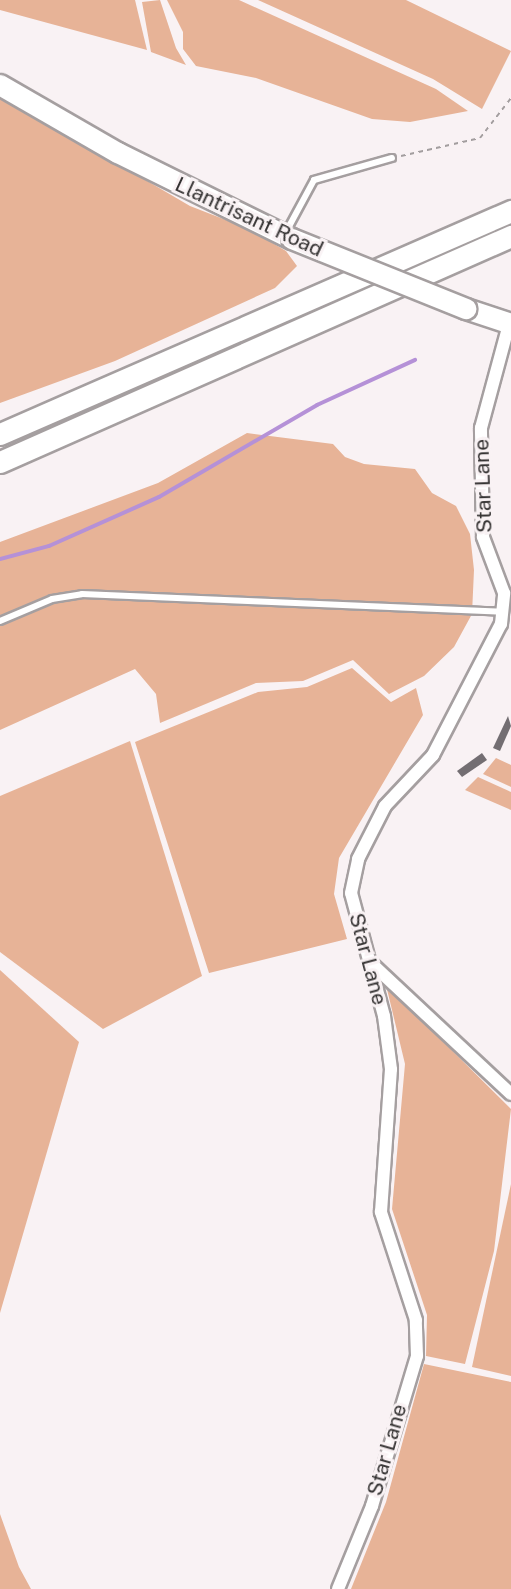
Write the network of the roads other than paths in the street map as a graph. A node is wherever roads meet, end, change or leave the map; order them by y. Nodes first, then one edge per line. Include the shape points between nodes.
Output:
1 (0, 85) edge
2 (392, 158) road end
3 (511, 211) edge
4 (511, 236) edge
5 (288, 237) junction
6 (510, 324) edge
7 (0, 434) edge
8 (0, 462) edge
9 (508, 593) edge
10 (503, 612) junction
11 (0, 621) edge
12 (372, 964) junction
13 (511, 1094) edge
14 (338, 1589) edge

1 - 5 main road, Llantrisant Road via 118,153
2 - 5 lane via 314,180
3 - 7 highway
4 - 8 highway
5 - 6 main road, Llantrisant Road, bridge
6 - 9 street, Star Lane via 481,428 483,537
9 - 10 street, Star Lane
10 - 11 lane via 82,594 52,599
10 - 12 street, Star Lane via 494,643 433,755 385,806 358,859 351,893
12 - 13 street
12 - 14 street, Star Lane via 391,1069 381,1212 416,1320 417,1356 372,1506

